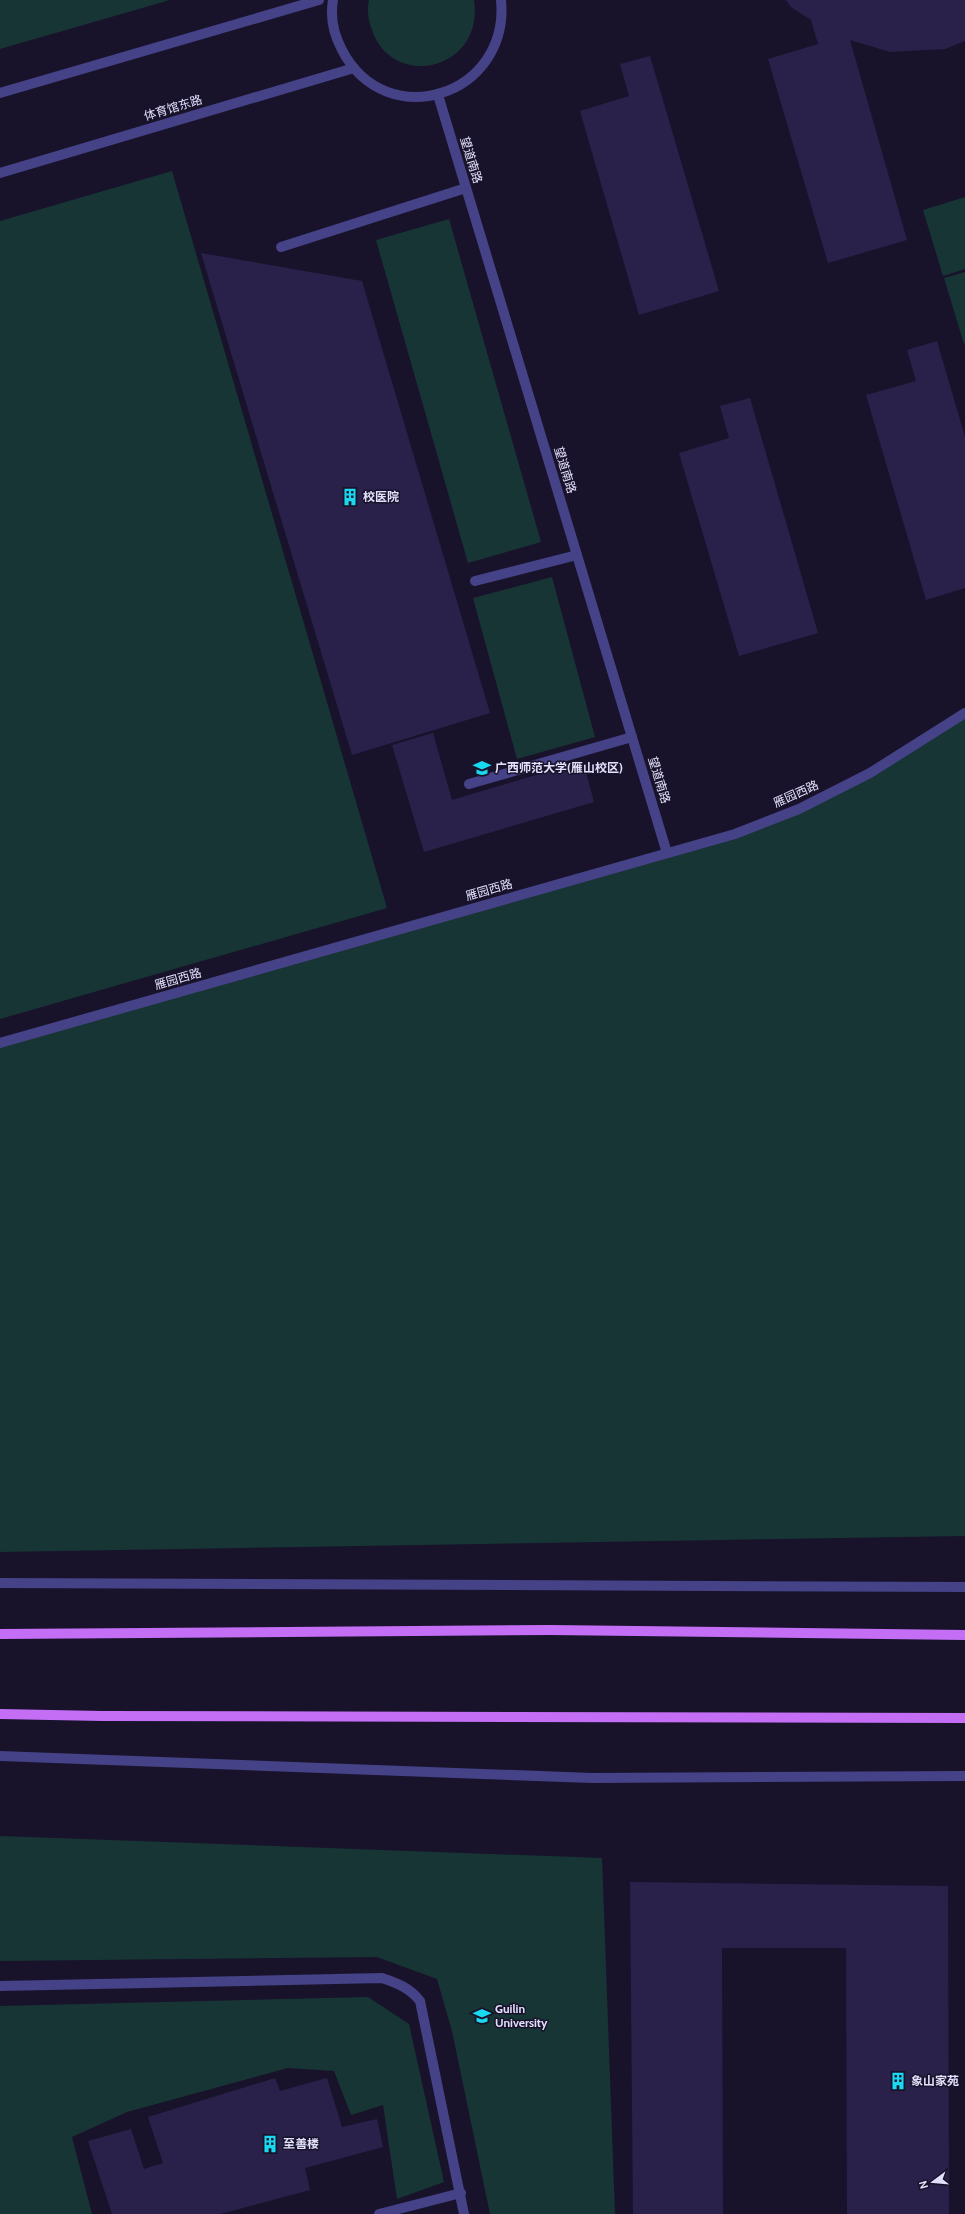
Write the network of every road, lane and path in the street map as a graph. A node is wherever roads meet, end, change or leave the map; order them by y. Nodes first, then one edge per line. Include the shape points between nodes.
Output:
1 (319, 0) edge
2 (333, 0) edge
3 (501, 0) edge
4 (354, 68) junction
5 (0, 92) edge
6 (438, 95) junction
7 (0, 174) edge
8 (466, 188) junction
9 (281, 247) dead end
10 (577, 555) junction
11 (475, 581) dead end
12 (965, 713) edge
13 (632, 737) junction
14 (469, 784) dead end
15 (667, 853) junction
16 (0, 1042) edge
17 (0, 1583) edge
18 (965, 1587) edge
19 (0, 1634) edge
20 (965, 1635) edge
21 (0, 1714) edge
22 (965, 1718) edge
23 (0, 1756) edge
24 (965, 1776) edge
25 (0, 1986) edge
26 (461, 2193) junction
27 (380, 2214) edge
28 (464, 2214) edge

1 - 5 street
2 - 4 street via 335,31 346,58
3 - 6 street via 502,24 493,52 475,75 450,91
4 - 6 street via 367,80 392,93 407,97
4 - 7 street, 体育馆东路
6 - 8 street, 望道南路
8 - 9 street
8 - 10 street, 望道南路
10 - 11 street
10 - 13 street, 望道南路
12 - 15 street, 雁园西路 via 870,773 799,808 735,834
13 - 14 street
13 - 15 street, 望道南路
15 - 16 street, 雁园西路
17 - 18 street
19 - 20 main road via 550,1630
21 - 22 main road
23 - 24 street via 592,1778
25 - 26 street via 382,1978 396,1983 415,1994 420,2001
26 - 27 street
26 - 28 street

